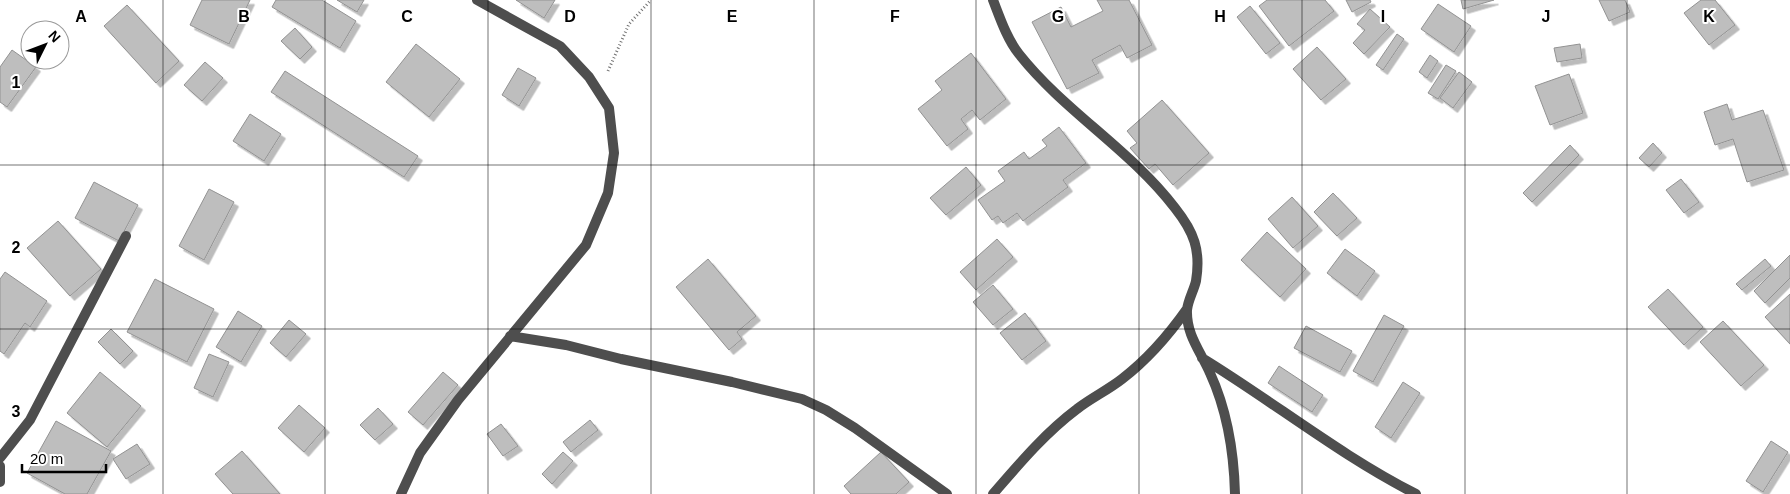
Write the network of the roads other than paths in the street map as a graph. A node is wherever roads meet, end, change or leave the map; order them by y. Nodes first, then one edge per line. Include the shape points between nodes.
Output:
1 (477, 0) edge
2 (993, 0) edge
3 (126, 236) dead end
4 (1187, 309) junction
5 (510, 336) junction
6 (1202, 357) junction
7 (0, 458) edge
8 (0, 466) edge
9 (0, 482) edge
10 (401, 494) edge
11 (948, 494) edge
12 (994, 494) edge
13 (1235, 494) edge
14 (1416, 494) edge

1 - 5 street via 560,46 589,77 609,108 614,153 608,193 586,245
2 - 4 street via 1018,53 1158,188 1186,223 1199,252 1196,282
3 - 7 street via 30,420
4 - 6 street via 1192,342
4 - 12 street via 1153,352 1121,380 1076,409 1024,458
5 - 10 street via 420,453
5 - 11 street via 566,345 802,400 855,428
6 - 13 street via 1224,414 1234,468
6 - 14 street
8 - 9 street

